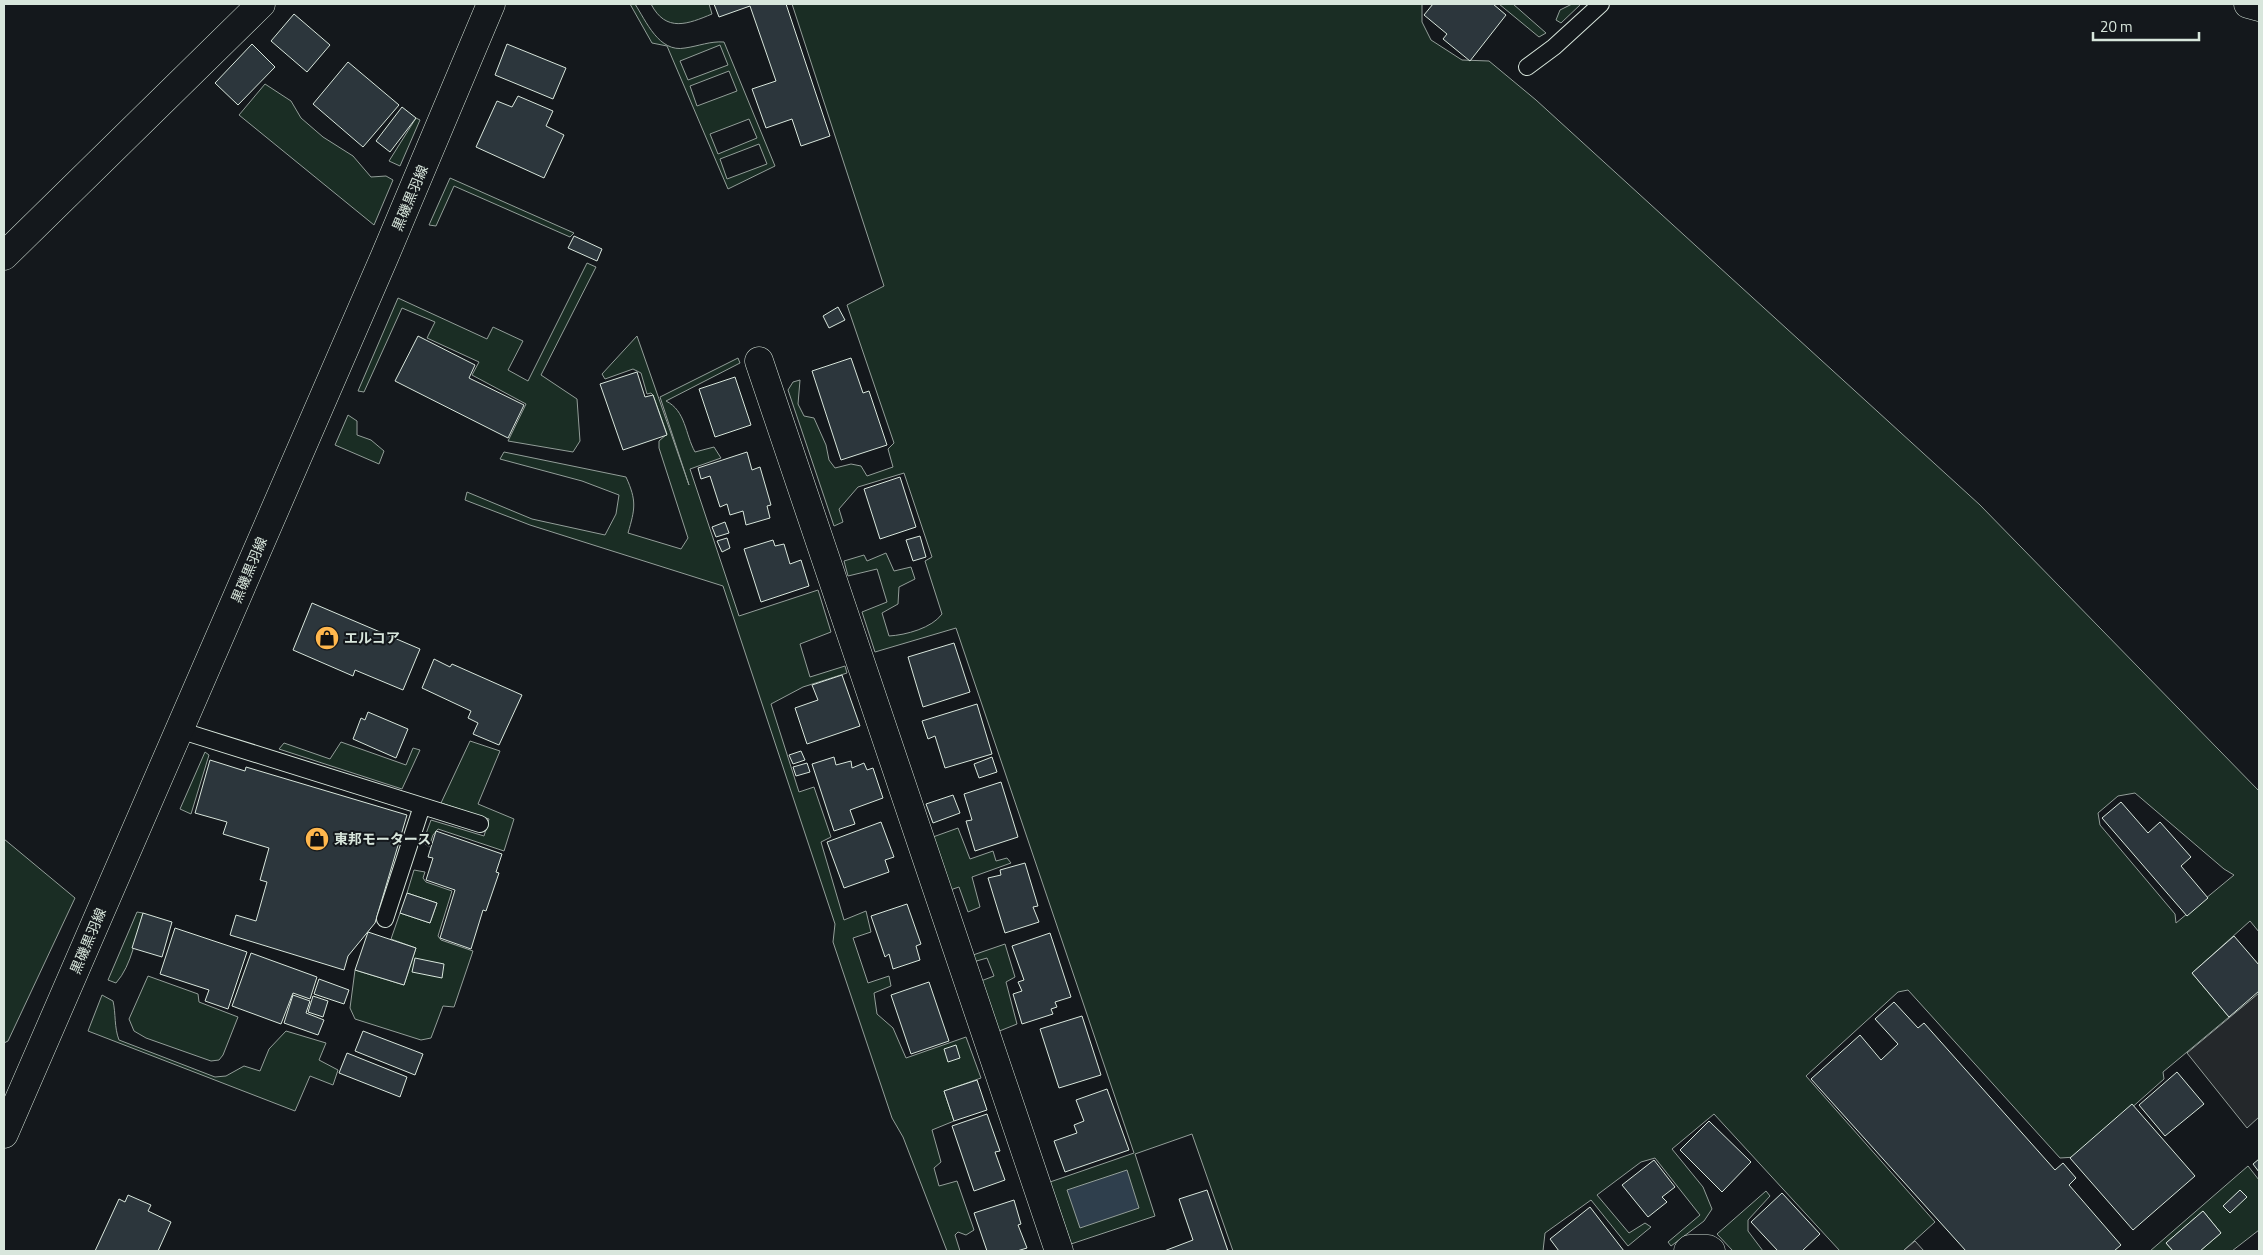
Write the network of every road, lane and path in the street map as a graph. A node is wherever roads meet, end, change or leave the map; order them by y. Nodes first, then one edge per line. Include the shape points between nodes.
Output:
1 (261, 4) edge
2 (491, 4) edge
3 (1601, 4) edge
4 (2248, 4) edge
5 (2259, 7) edge
6 (1527, 67) dead end
7 (4, 256) edge
8 (759, 361) dead end
9 (179, 730) junction
10 (422, 806) junction
11 (480, 824) dead end
12 (385, 919) dead end
13 (4, 1134) edge
14 (1059, 1251) edge
15 (1688, 1251) edge
16 (1710, 1251) edge

1 - 7 street
2 - 9 street, 黒磯黒羽線
3 - 6 lane
4 - 5 street
8 - 14 street
9 - 10 lane
9 - 13 street, 黒磯黒羽線
10 - 11 lane
10 - 12 lane
15 - 16 street

